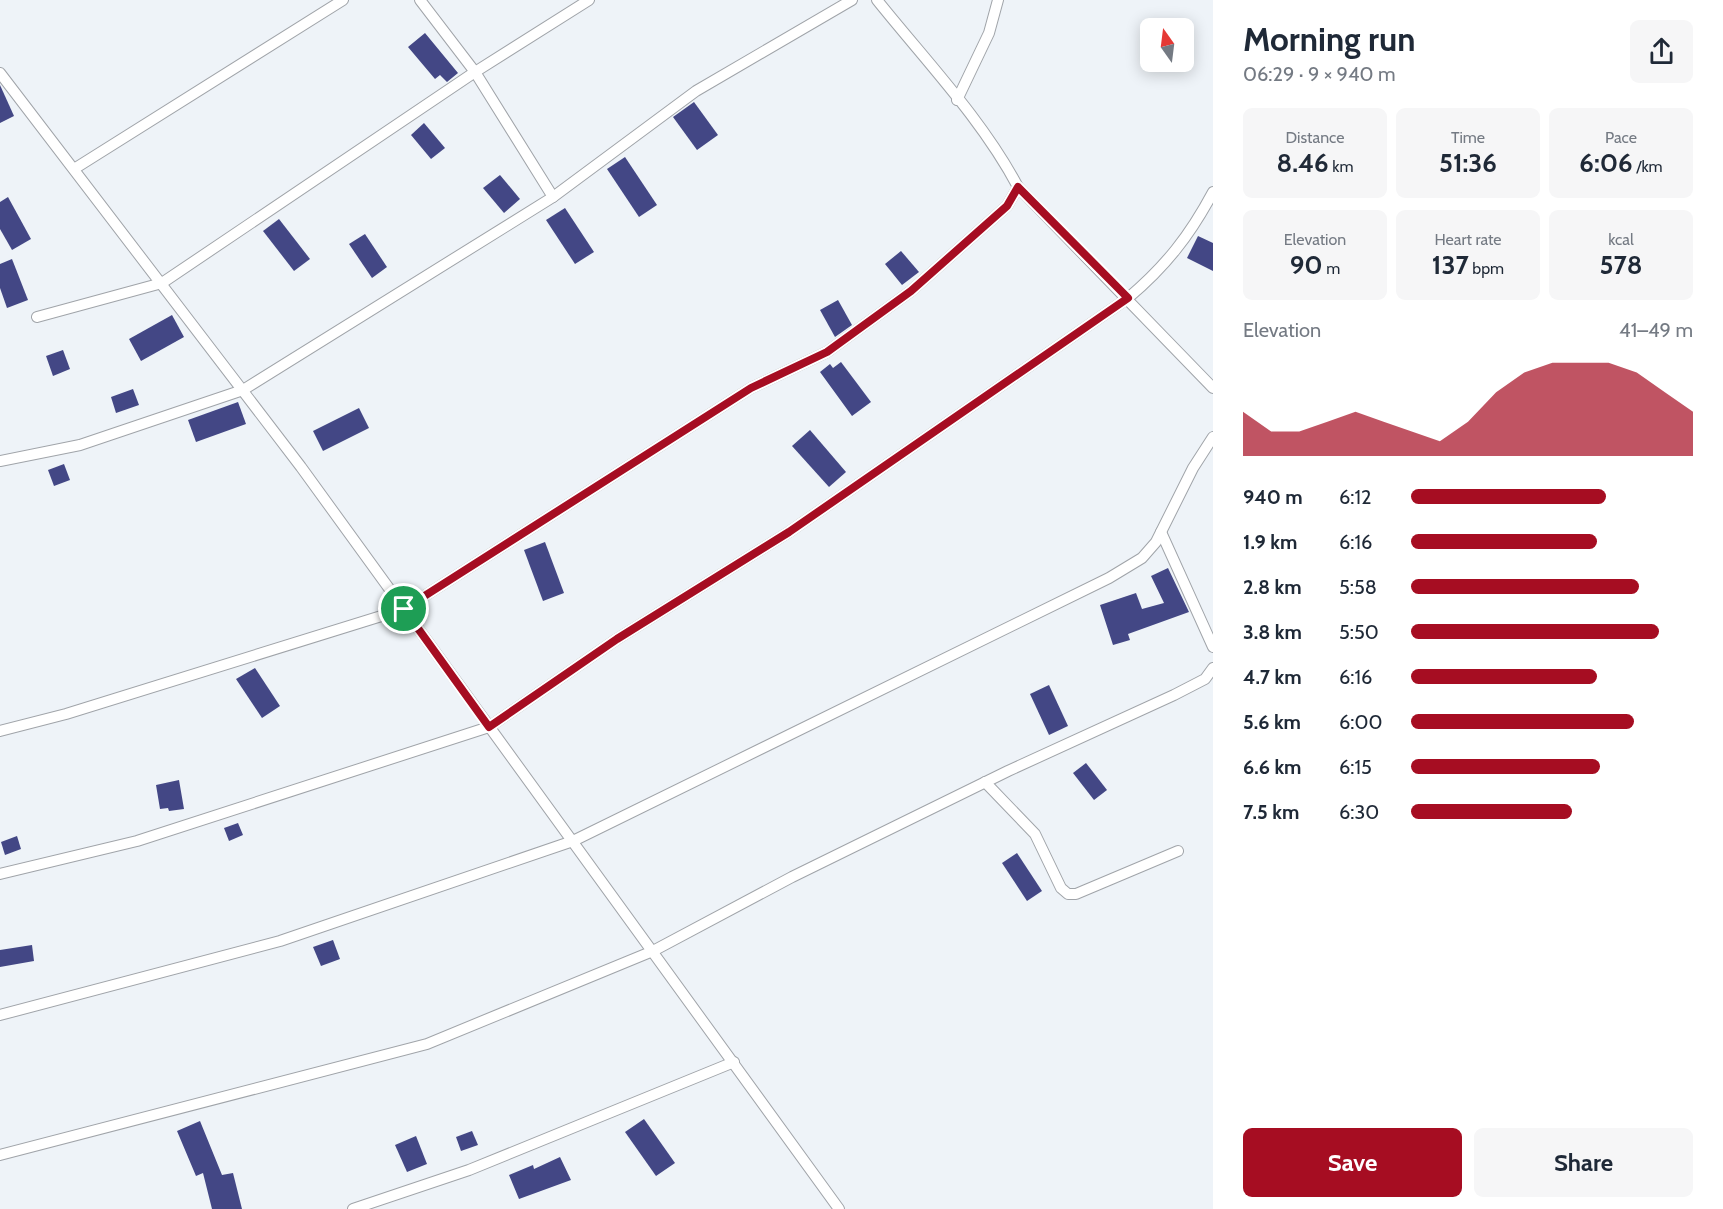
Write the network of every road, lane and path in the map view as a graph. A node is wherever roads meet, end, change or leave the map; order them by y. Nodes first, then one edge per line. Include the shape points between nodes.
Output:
1 (343, 0) edge
2 (420, 0) edge
3 (589, 0) edge
4 (852, 0) edge
5 (877, 0) edge
6 (998, 0) edge
7 (475, 72) junction
8 (0, 73) edge
9 (957, 100) junction
10 (74, 169) junction
11 (1018, 187) junction
12 (1213, 192) edge
13 (553, 197) junction
14 (162, 284) junction
15 (1128, 298) junction
16 (37, 317) dead end
17 (1213, 388) edge
18 (243, 390) junction
19 (1213, 437) edge
20 (0, 461) edge
21 (1161, 532) junction
22 (404, 609) junction
23 (1213, 647) edge
24 (1213, 668) edge
25 (489, 727) junction
26 (0, 731) edge
27 (985, 782) junction
28 (573, 841) junction
29 (1178, 851) dead end
30 (0, 874) edge
31 (653, 951) junction
32 (0, 1015) edge
33 (734, 1062) junction
34 (0, 1155) edge
35 (353, 1209) edge
36 (839, 1209) edge

1 - 10 street
2 - 7 street
3 - 7 street
4 - 13 street via 696,91
5 - 9 street
6 - 9 street via 989,33
7 - 13 street
7 - 14 street
8 - 10 street
9 - 11 street via 1007,166
10 - 14 street
11 - 15 street
11 - 22 street via 1007,206 911,291 827,352 751,388
12 - 15 street via 1192,231 1155,276
13 - 18 street
14 - 16 street
14 - 18 street
15 - 17 street
15 - 25 street via 789,532 617,639
18 - 20 street via 80,446
18 - 22 street
19 - 21 street
21 - 23 street
21 - 28 street via 1142,558 1108,578
22 - 25 street
22 - 26 street
24 - 27 street via 1205,679 1174,695
25 - 28 street
25 - 30 street via 137,841
27 - 29 street via 1035,834 1061,888 1068,894
27 - 31 street
28 - 31 street
28 - 32 street via 280,941
31 - 33 street
31 - 34 street via 427,1044
33 - 35 street via 469,1170
33 - 36 street

